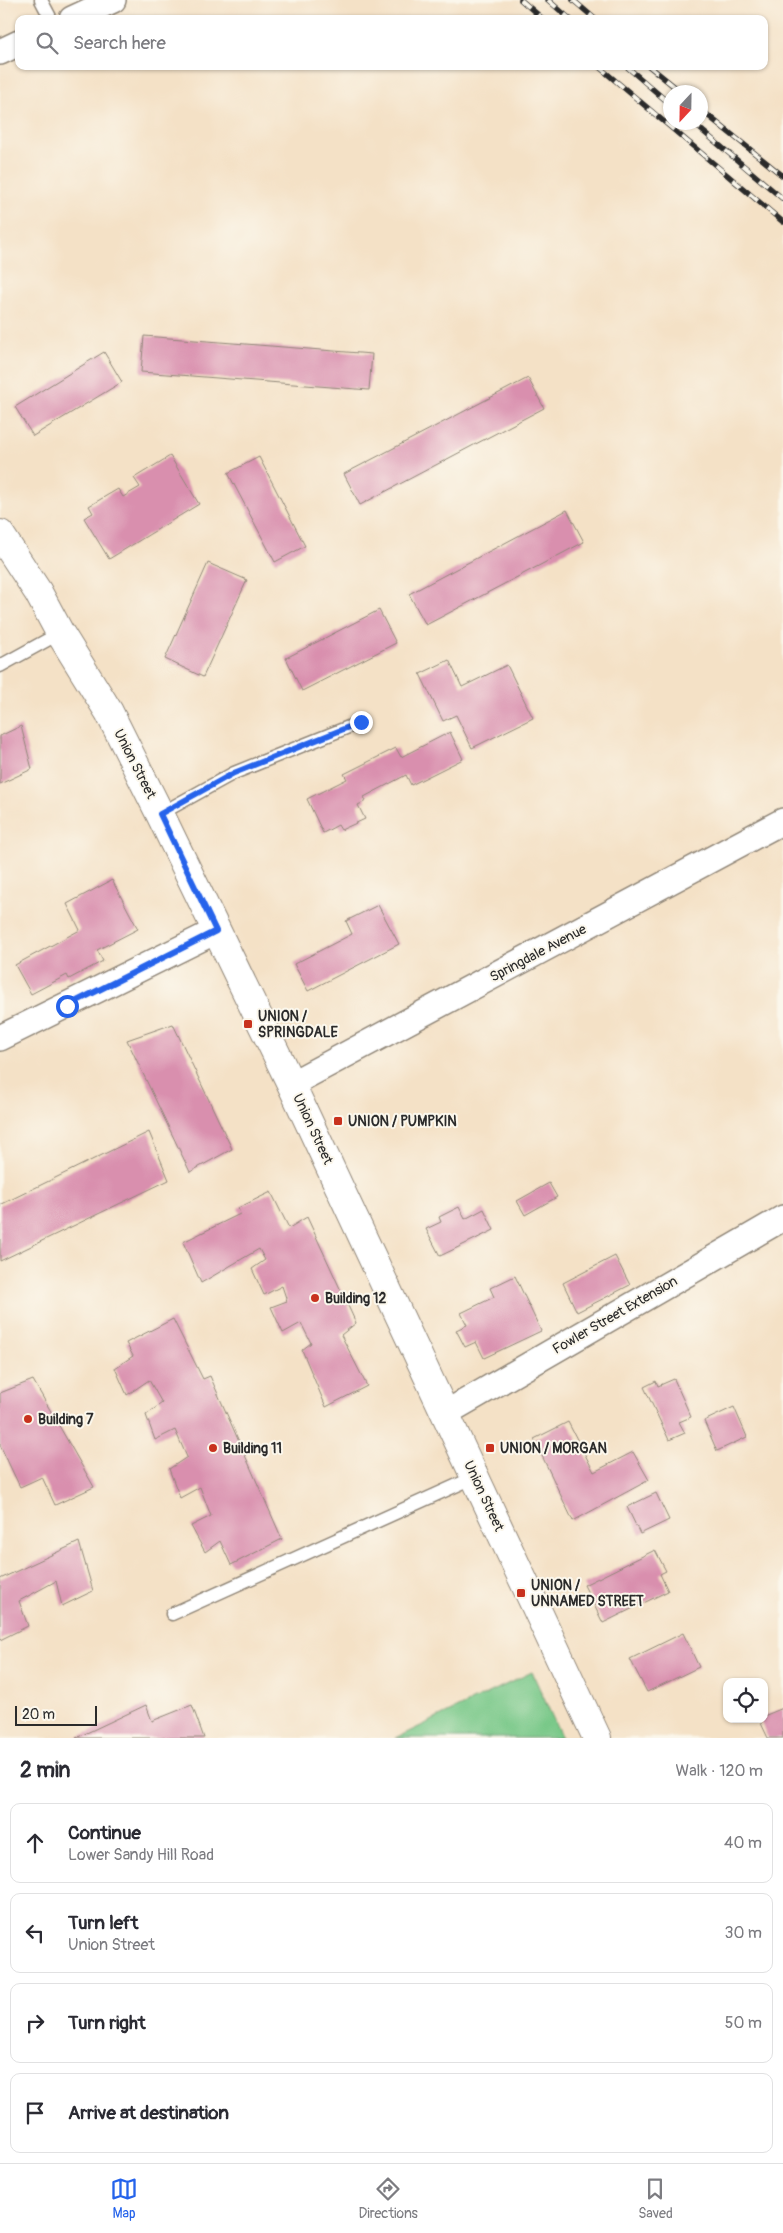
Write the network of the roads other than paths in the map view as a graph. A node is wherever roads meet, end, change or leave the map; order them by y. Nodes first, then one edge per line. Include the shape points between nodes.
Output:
1 (41, 0) edge
2 (113, 0) edge
3 (49, 15) edge
4 (81, 15) edge
5 (15, 45) edge
6 (0, 52) edge
7 (0, 534) edge
8 (60, 633) junction
9 (0, 666) edge
10 (361, 722) dead end
11 (160, 814) junction
12 (783, 821) edge
13 (216, 931) junction
14 (0, 1038) edge
15 (291, 1084) junction
16 (783, 1218) edge
17 (446, 1413) junction
18 (475, 1477) junction
19 (172, 1614) dead end
20 (597, 1738) edge

1 - 3 lane
2 - 4 street
5 - 6 street
7 - 8 main road, Union Street
8 - 9 lane
8 - 11 main road, Union Street via 109,712
10 - 11 lane via 234,773
11 - 13 main road, Union Street
12 - 15 street, Springdale Avenue
13 - 14 street
13 - 15 main road, Union Street
15 - 17 main road, Union Street
16 - 17 street, Fowler Street Extension
17 - 18 main road, Union Street
18 - 19 lane
18 - 20 main road, Union Street

